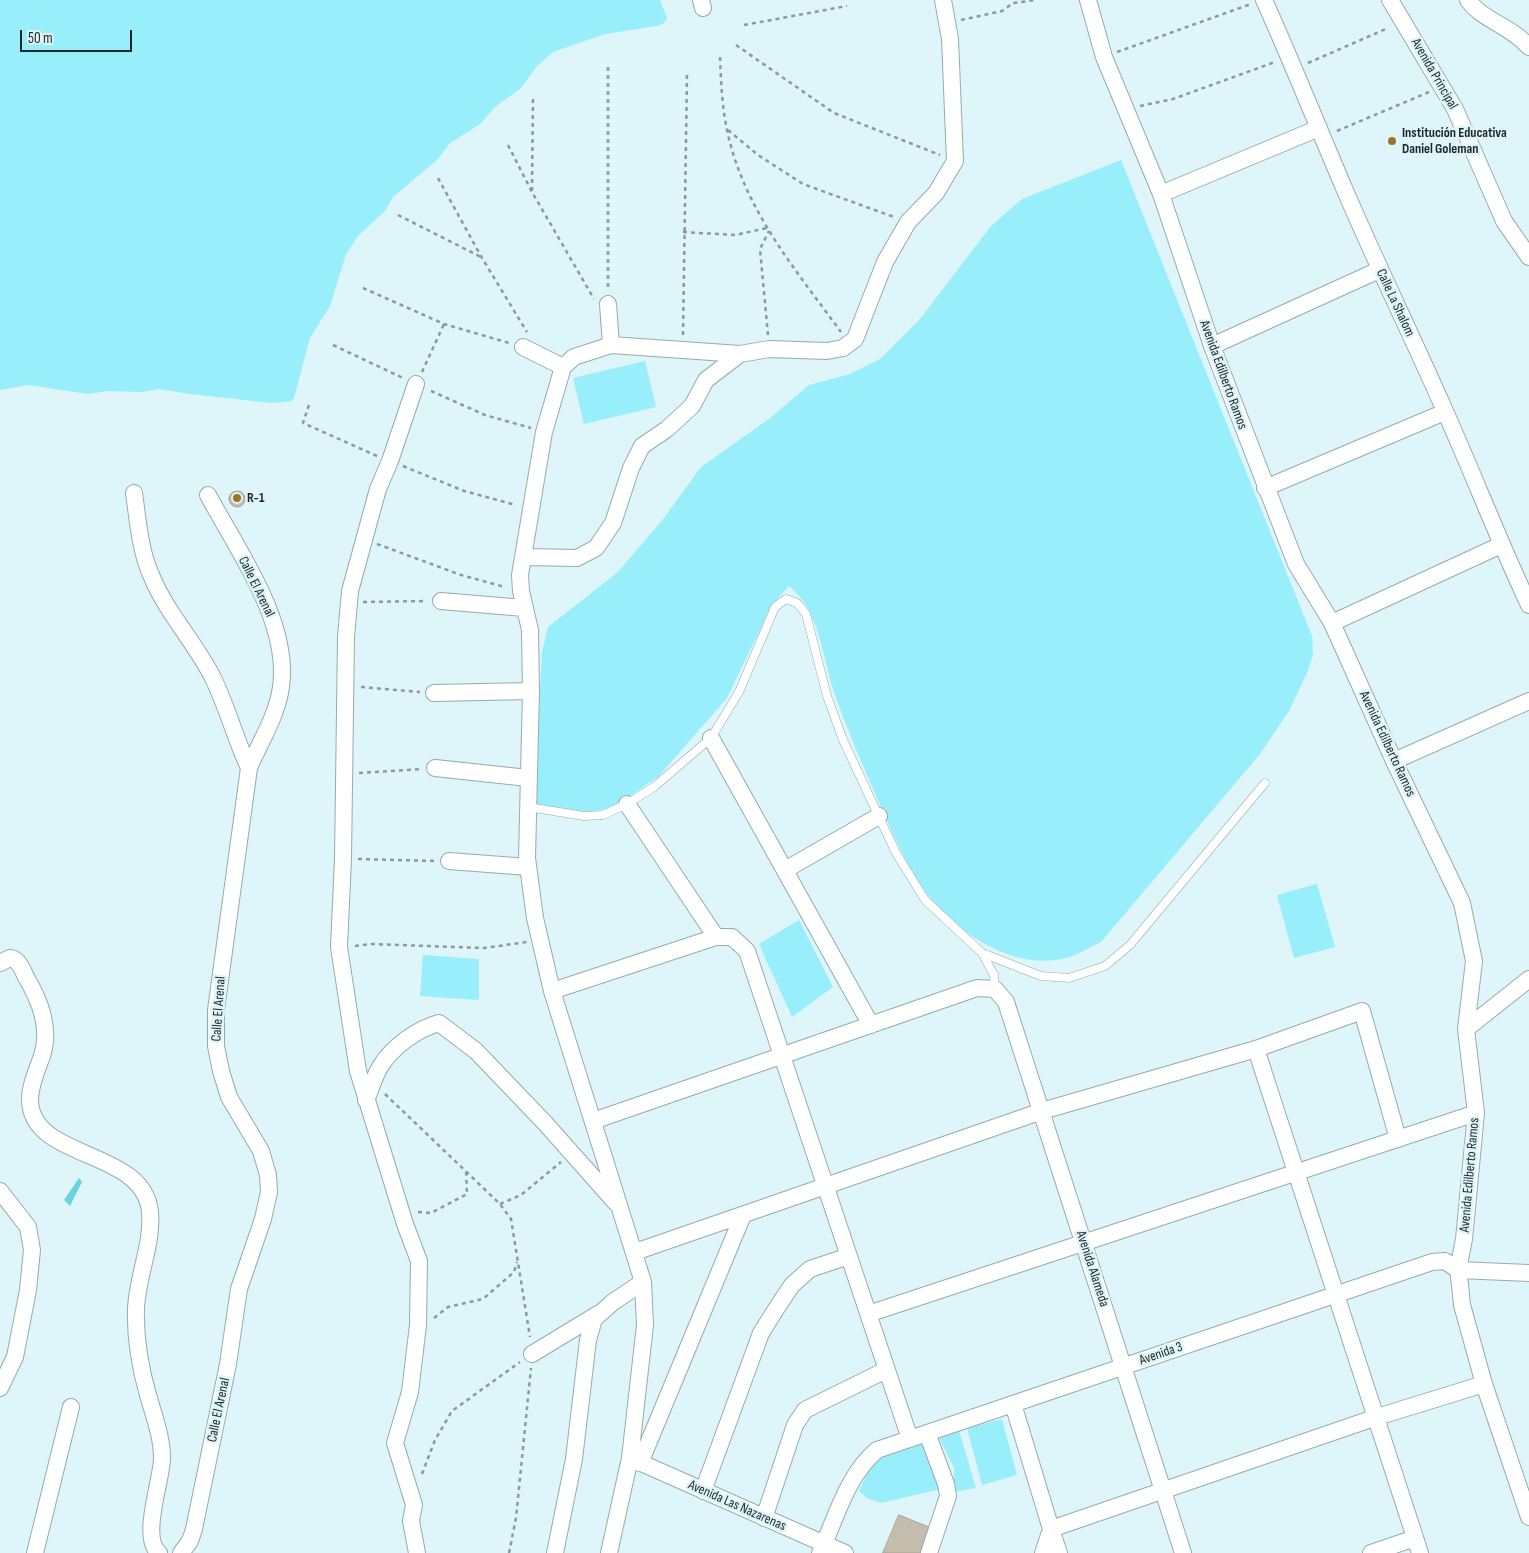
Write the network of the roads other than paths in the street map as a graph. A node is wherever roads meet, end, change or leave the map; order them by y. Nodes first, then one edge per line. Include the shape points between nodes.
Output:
1 (943, 0) edge
2 (1088, 0) edge
3 (1390, 0) edge
4 (1468, 0) edge
5 (1259, 2) edge
6 (1529, 47) edge
7 (1321, 133) junction
8 (1161, 194) junction
9 (1529, 257) edge
10 (1379, 270) junction
11 (608, 304) road end
12 (611, 345) junction
13 (1212, 346) junction
14 (523, 347) road end
15 (740, 354) junction
16 (563, 367) junction
17 (416, 384) road end
18 (1445, 412) junction
19 (1265, 488) junction
20 (134, 493) dead end
21 (208, 495) dead end
22 (1501, 545) junction
23 (524, 557) junction
24 (441, 601) road end
25 (1529, 605) edge
26 (524, 608) junction
27 (1332, 623) junction
28 (531, 691) junction
29 (434, 693) road end
30 (1529, 701) edge
31 (711, 738) junction
32 (1394, 761) junction
33 (248, 768) junction
34 (435, 768) road end
35 (528, 778) junction
36 (1265, 783) dead end
37 (628, 804) junction
38 (528, 807) junction
39 (879, 816) junction
40 (449, 861) road end
41 (528, 867) junction
42 (785, 870) junction
43 (716, 937) junction
44 (982, 953) junction
45 (0, 962) edge
46 (1529, 980) edge
47 (995, 989) junction
48 (552, 991) junction
49 (871, 1025) junction
50 (1466, 1030) junction
51 (1256, 1049) junction
52 (782, 1056) junction
53 (366, 1100) junction
54 (1042, 1112) junction
55 (1476, 1113) junction
56 (593, 1121) junction
57 (1398, 1139) junction
58 (1297, 1172) junction
59 (825, 1186) junction
60 (0, 1191) edge
61 (621, 1208) junction
62 (743, 1214) junction
63 (1084, 1244) junction
64 (635, 1252) junction
65 (849, 1256) junction
66 (1458, 1270) junction
67 (1529, 1273) edge
68 (643, 1282) junction
69 (1337, 1295) junction
70 (605, 1309) junction
71 (868, 1314) junction
72 (532, 1354) road end
73 (1123, 1367) junction
74 (886, 1370) junction
75 (1484, 1384) junction
76 (0, 1388) edge
77 (1013, 1404) junction
78 (72, 1407) dead end
79 (1377, 1417) junction
80 (926, 1433) junction
81 (910, 1439) junction
82 (635, 1460) junction
83 (703, 1490) junction
84 (1163, 1491) junction
85 (1529, 1517) edge
86 (764, 1518) junction
87 (1051, 1529) junction
88 (1417, 1545) edge
89 (822, 1548) edge
90 (35, 1553) edge
91 (159, 1553) edge
92 (180, 1553) edge
93 (417, 1553) edge
94 (555, 1553) edge
95 (609, 1553) edge
96 (844, 1553) edge
97 (929, 1553) edge
98 (1043, 1553) edge
99 (1059, 1553) edge
100 (1183, 1553) edge
101 (1371, 1553) edge

1 - 15 street via 950,39 955,161 936,193 908,222 885,262 855,339 842,348 827,351 769,349
2 - 8 street, Avenida Edilberto Ramos via 1104,56
3 - 9 street, Avenida Principal via 1455,109 1504,221
4 - 6 street via 1478,12 1518,35
5 - 7 street, Calle La Shalom via 1293,63
7 - 8 street
7 - 10 street, Calle La Shalom
8 - 13 street, Avenida Edilberto Ramos
10 - 13 street
10 - 18 street, Calle La Shalom
11 - 12 street
12 - 15 street
12 - 16 street via 574,357
13 - 19 street, Avenida Edilberto Ramos
14 - 16 street
15 - 23 street via 706,380 692,406 642,446 631,468 614,523 596,548 577,558
16 - 23 street via 544,432
17 - 53 street via 378,489 364,539 350,591 346,637 339,947 358,1071
18 - 19 street
18 - 22 street, Calle La Shalom
19 - 27 street, Avenida Edilberto Ramos via 1296,564
20 - 33 street via 144,556 151,576 210,674 230,716
21 - 33 street, Calle El Arenal via 268,607 279,640 281,688 264,738
22 - 25 street, Calle La Shalom
22 - 27 street
23 - 26 street via 520,575
24 - 26 street
26 - 28 street via 530,630
27 - 32 street, Avenida Edilberto Ramos
28 - 29 street
28 - 35 street
30 - 32 street
31 - 37 lane via 654,787
31 - 39 lane via 739,692 775,607 786,600 797,603 806,614 837,722
31 - 42 street
32 - 50 street, Avenida Edilberto Ramos via 1462,903 1474,961
33 - 92 street, Calle El Arenal via 216,1010 216,1046 229,1097 261,1151 269,1192 239,1289 228,1364 194,1529 190,1541
34 - 35 street
35 - 38 street
36 - 44 lane via 1130,945 1105,966 1069,978 1041,976
37 - 38 lane via 603,815 584,816
37 - 43 street
38 - 41 street
39 - 42 street
39 - 44 lane via 896,853 925,900
40 - 41 street
41 - 48 street via 534,918
42 - 49 street
43 - 48 street
43 - 52 street via 732,937 747,951
44 - 47 lane via 994,975
45 - 91 street via 10,958 17,961 37,998 44,1020 43,1053 30,1101 37,1122 54,1138 131,1177 147,1199 150,1226 138,1292 136,1325 138,1350 162,1450 151,1530 153,1546
46 - 50 street
47 - 49 street via 977,988
47 - 54 street, Avenida Alameda via 1006,1002
48 - 56 street
49 - 52 street
50 - 55 street, Avenida Edilberto Ramos
51 - 54 street
51 - 57 street via 1362,1011
51 - 58 street
52 - 56 street
52 - 59 street
53 - 61 street via 380,1067 396,1048 426,1026 439,1023 476,1051
53 - 93 street via 419,1261 418,1331 410,1392 395,1443 414,1505 411,1521
54 - 59 street
54 - 63 street, Avenida Alameda
55 - 57 street
55 - 66 street, Avenida Edilberto Ramos
56 - 61 street
57 - 58 street
58 - 63 street
58 - 69 street
59 - 62 street
59 - 65 street
60 - 76 street via 28,1227 32,1250 15,1357
61 - 64 street
62 - 64 street
62 - 82 street
63 - 71 street
63 - 73 street, Avenida Alameda
64 - 68 street
65 - 71 street
65 - 83 street via 810,1269 792,1285 778,1306 762,1333
66 - 67 street, Avenida 3
66 - 69 street, Avenida 3 via 1445,1261 1432,1262
66 - 75 street, Avenida Edilberto Ramos via 1462,1305
68 - 70 street
68 - 82 street via 645,1325
69 - 73 street, Avenida 3
69 - 79 street
70 - 72 street
70 - 94 street via 594,1319 588,1340 574,1459
71 - 74 street
73 - 77 street, Avenida 3
73 - 84 street, Avenida Alameda
74 - 81 street
74 - 86 street via 805,1410 795,1425
75 - 79 street
75 - 85 street, Avenida Edilberto Ramos
77 - 80 street, Avenida 3
77 - 87 street
78 - 90 street
79 - 84 street
79 - 88 street
80 - 81 street, Avenida 3
80 - 97 street via 948,1496
81 - 89 street, Avenida 3 via 877,1450 866,1459 855,1474
82 - 83 street, Avenida Las Nazarenas
82 - 95 street
83 - 86 street, Avenida Las Nazarenas
84 - 87 street
84 - 100 street, Avenida Alameda
86 - 89 street, Avenida Las Nazarenas
87 - 98 street
87 - 99 street
88 - 101 street
89 - 96 street, Avenida Las Nazarenas

